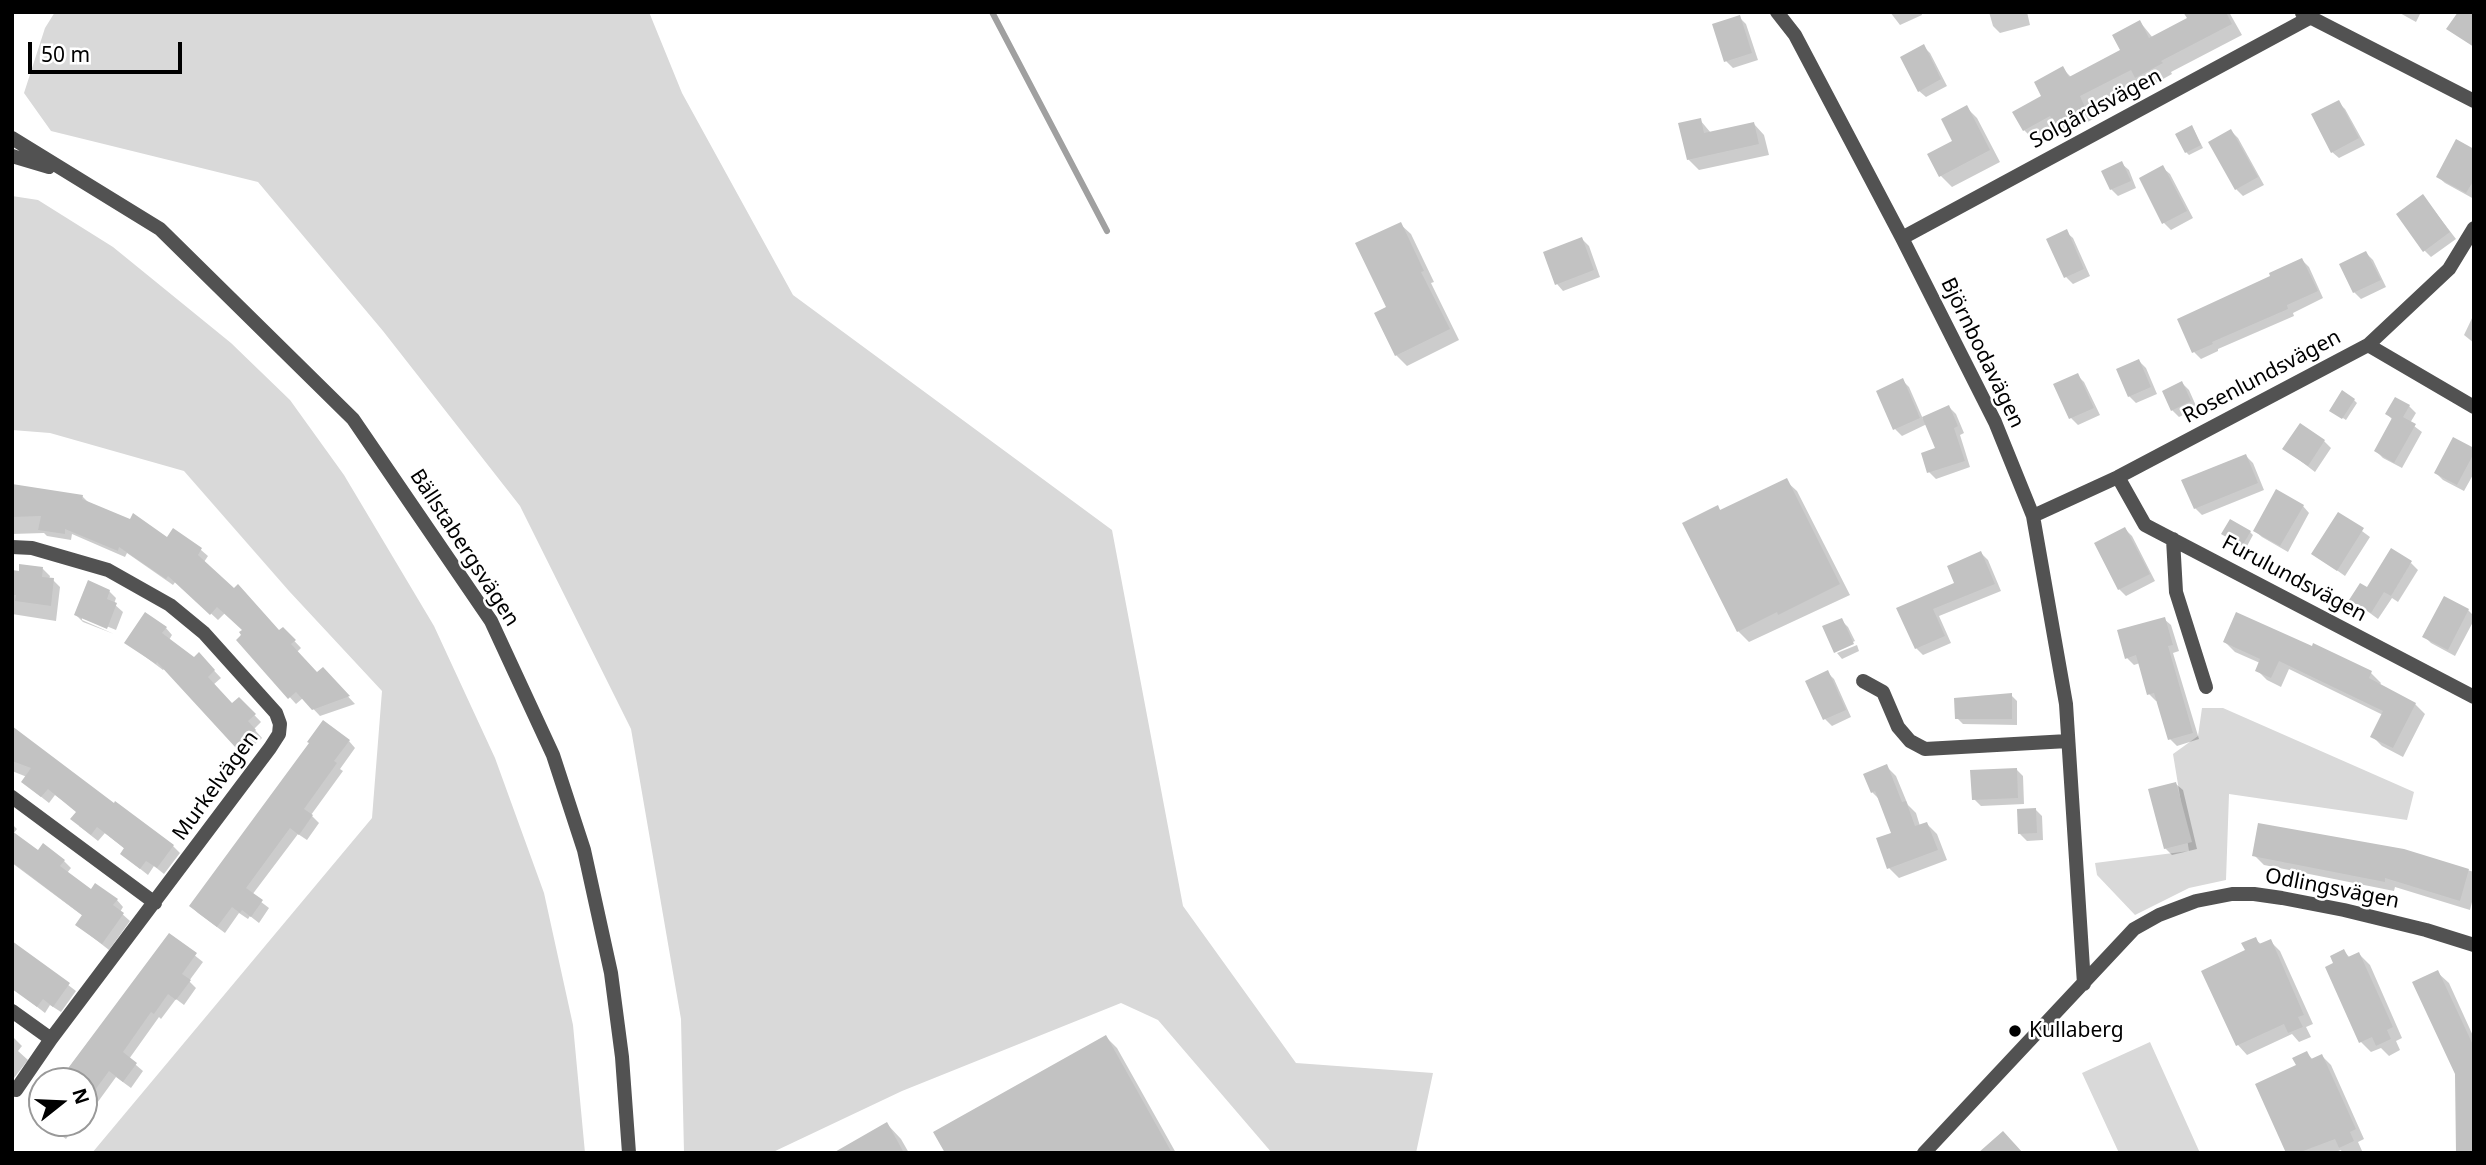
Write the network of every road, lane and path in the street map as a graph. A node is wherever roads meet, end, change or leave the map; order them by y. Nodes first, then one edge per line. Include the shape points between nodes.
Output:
1 (1777, 12) edge
2 (2306, 15) edge
3 (2474, 101) edge
4 (12, 138) edge
5 (12, 156) edge
6 (70, 174) junction
7 (2474, 228) edge
8 (1902, 238) junction
9 (2368, 345) junction
10 (2474, 407) edge
11 (2118, 477) junction
12 (2033, 516) junction
13 (2173, 540) junction
14 (12, 547) edge
15 (1863, 681) dead end
16 (2206, 687) dead end
17 (2474, 696) edge
18 (2068, 741) junction
19 (12, 797) edge
20 (155, 903) junction
21 (2474, 945) edge
22 (2084, 984) junction
23 (12, 1011) edge
24 (51, 1039) junction
25 (16, 1090) dead end
26 (1925, 1152) edge
27 (629, 1153) edge

1 - 8 street, Björnbodavägen via 1795,35
2 - 3 street
2 - 8 street, Solgårdsvägen
4 - 6 street, Bällstabergsvägen
5 - 6 street, Bällstabergsvägen
6 - 27 street, Bällstabergsvägen via 160,229 353,419 491,621 552,755 584,849 611,972
7 - 9 street, Rosenlundsvägen via 2449,269
8 - 12 street, Björnbodavägen via 1995,422
9 - 10 street
9 - 11 street, Rosenlundsvägen
11 - 12 street, Rosenlundsvägen
11 - 13 street, Furulundsvägen via 2145,525
12 - 18 street, Björnbodavägen via 2066,704
13 - 16 street via 2176,592
13 - 17 street, Furulundsvägen
14 - 20 street, Murkelvägen via 75,559 151,593 204,633 281,724 279,734
15 - 18 street via 1883,692 1898,727 1910,741 1925,748
18 - 22 street, Björnbodavägen
19 - 20 street
20 - 24 street, Murkelvägen
21 - 22 street, Odlingsvägen via 2344,910 2232,894 2196,901 2134,929
22 - 26 street, Odlingsvägen
23 - 24 street
24 - 25 street, Murkelvägen

